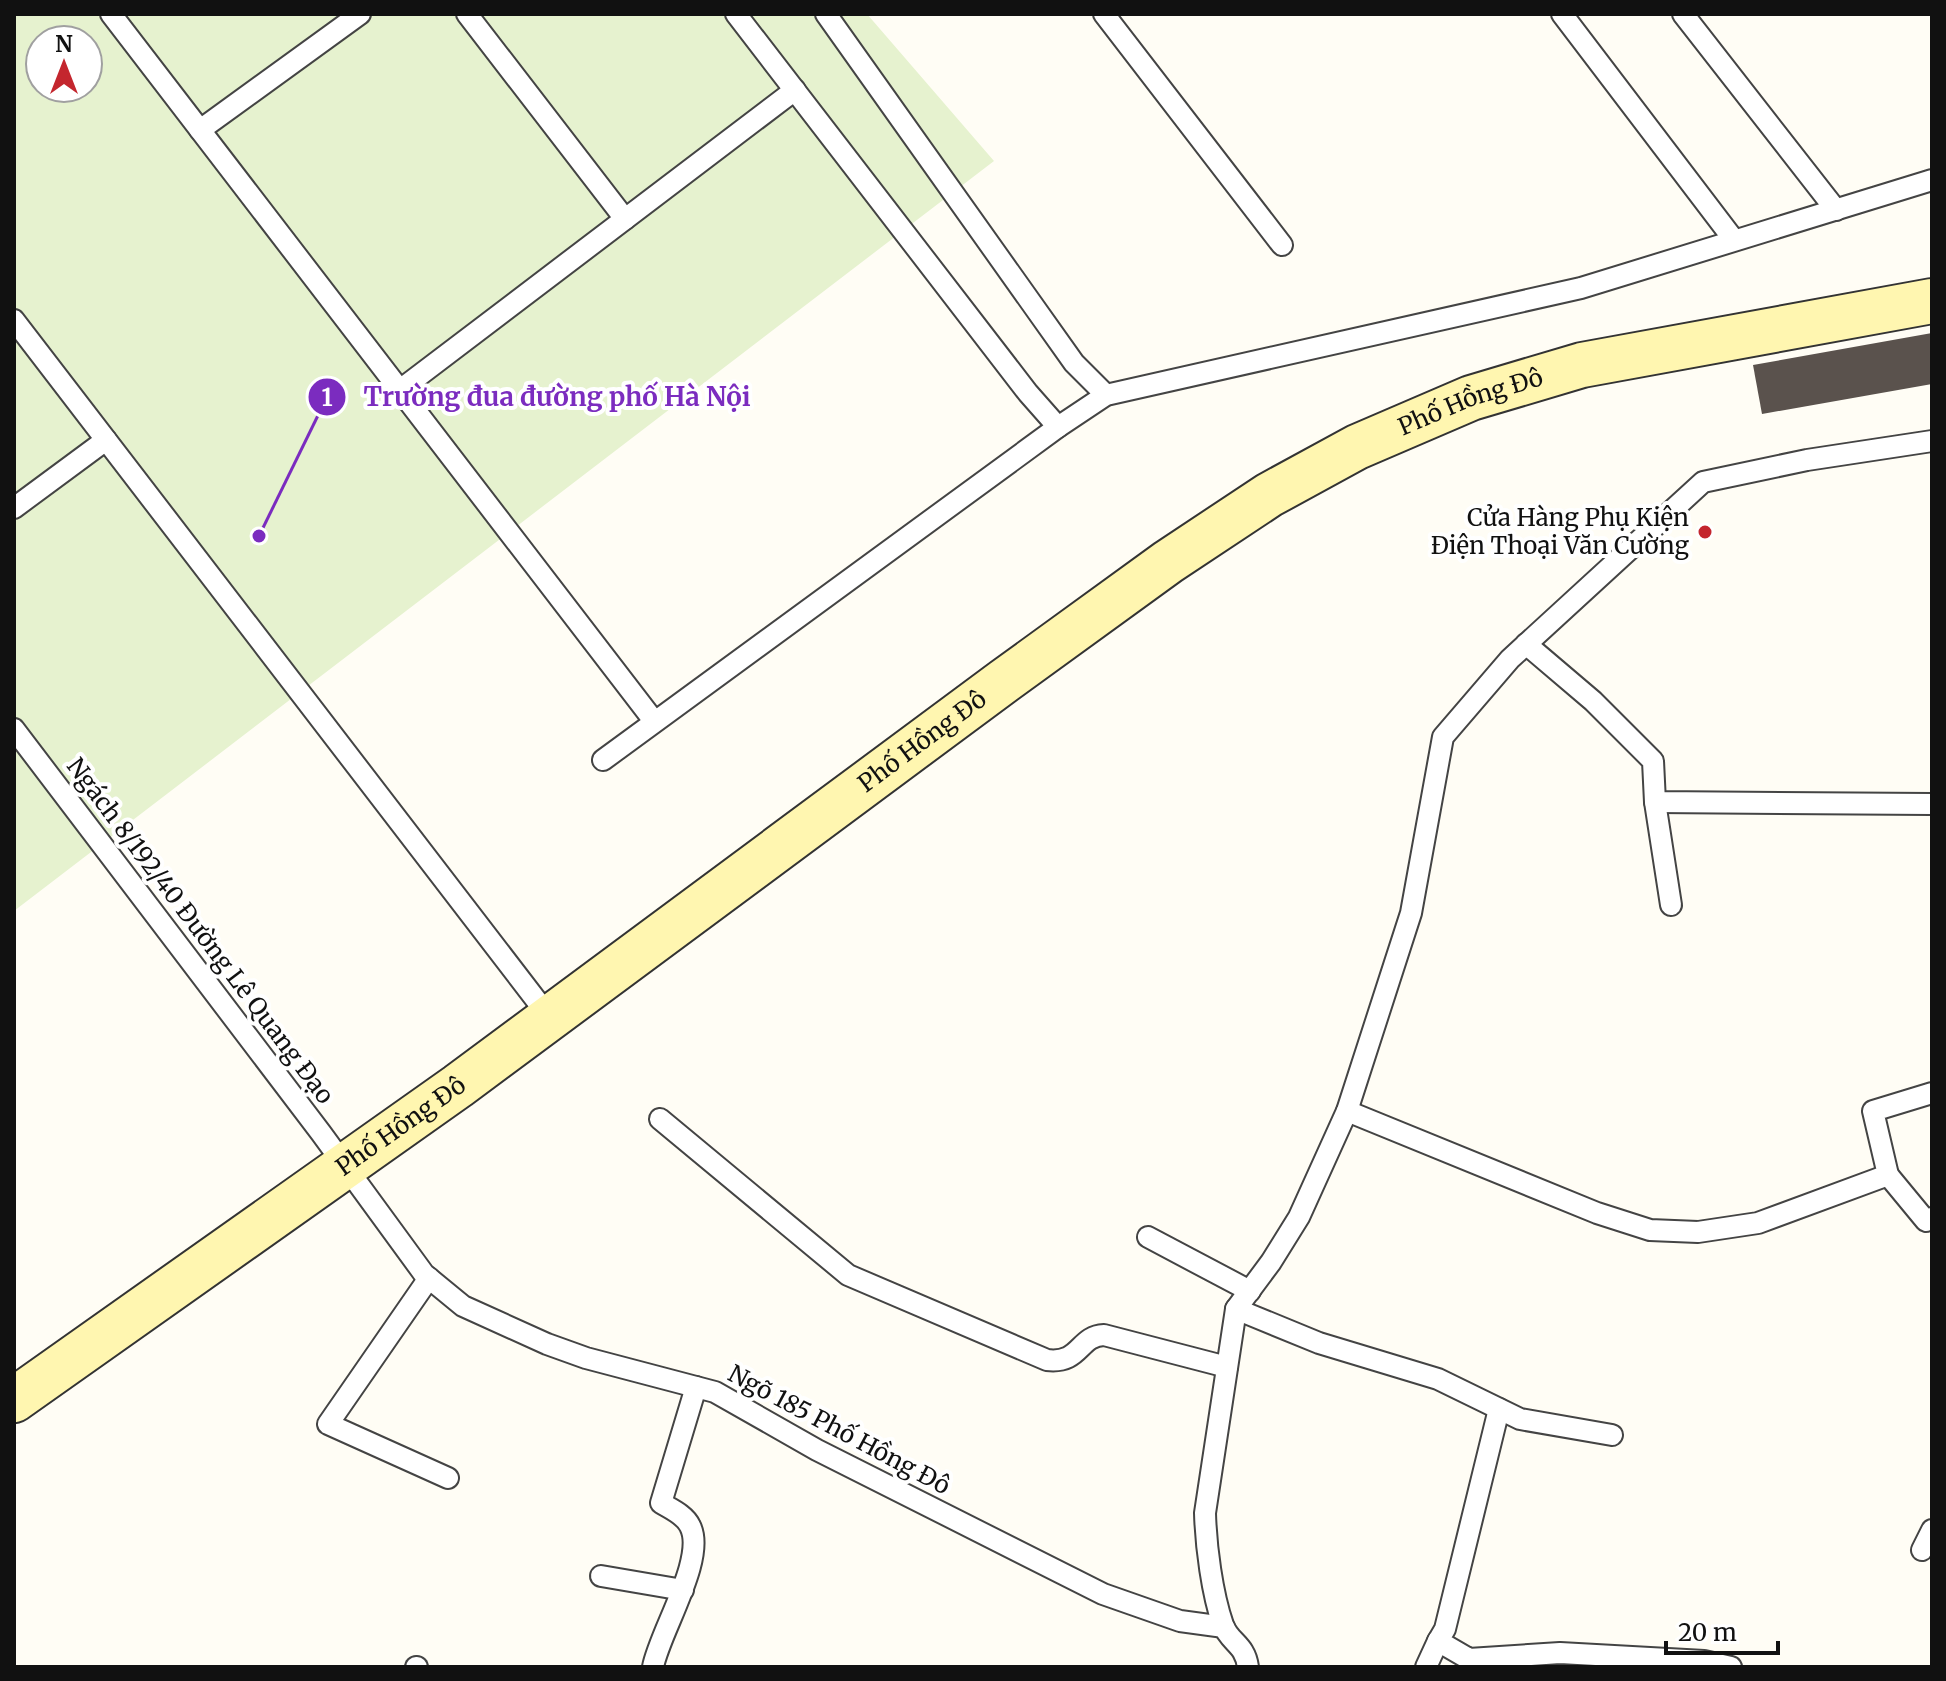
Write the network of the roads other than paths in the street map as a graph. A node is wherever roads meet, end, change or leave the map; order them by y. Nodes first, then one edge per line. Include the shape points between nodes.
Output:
1 (111, 14) edge
2 (360, 14) edge
3 (467, 14) edge
4 (736, 14) edge
5 (826, 14) edge
6 (1104, 14) edge
7 (1562, 14) edge
8 (1683, 14) edge
9 (795, 90) junction
10 (200, 130) junction
11 (1932, 180) edge
12 (1836, 210) junction
13 (625, 219) junction
14 (1734, 240) junction
15 (1282, 245) dead end
16 (1932, 301) edge
17 (14, 320) edge
18 (400, 390) junction
19 (1106, 395) junction
20 (1058, 427) junction
21 (106, 440) junction
22 (1932, 441) edge
23 (14, 508) edge
24 (1526, 644) junction
25 (654, 721) junction
26 (14, 729) edge
27 (603, 760) dead end
28 (1655, 802) junction
29 (1932, 804) edge
30 (1671, 905) dead end
31 (550, 1018) junction
32 (1932, 1093) edge
33 (1347, 1111) junction
34 (660, 1119) dead end
35 (344, 1165) junction
36 (1888, 1175) junction
37 (1932, 1218) edge
38 (1148, 1237) dead end
39 (429, 1278) junction
40 (1250, 1291) junction
41 (1236, 1309) junction
42 (1227, 1367) junction
43 (696, 1387) junction
44 (14, 1400) edge
45 (1499, 1409) junction
46 (1612, 1435) dead end
47 (448, 1478) dead end
48 (1932, 1530) edge
49 (1922, 1550) dead end
50 (601, 1576) dead end
51 (683, 1590) junction
52 (1224, 1627) junction
53 (1438, 1641) junction
54 (653, 1667) edge
55 (1248, 1667) edge
56 (1426, 1667) edge
57 (1731, 1667) edge

1 - 10 lane
2 - 10 lane
3 - 13 lane
4 - 9 lane
5 - 19 lane via 1074,363
6 - 15 lane
7 - 14 lane
8 - 12 lane
9 - 13 lane
9 - 20 lane
10 - 18 lane
11 - 12 lane
12 - 14 lane
13 - 18 lane
14 - 19 lane via 1581,288
16 - 31 street, Phố Hồng Đô via 1582,365 1471,398 1357,447 1269,495 1168,562
17 - 21 lane
18 - 25 lane
19 - 20 lane
20 - 25 lane
21 - 23 lane
21 - 31 lane
22 - 24 lane via 1703,482
24 - 28 lane via 1653,761
24 - 33 lane via 1443,737 1411,913
25 - 27 lane
26 - 35 lane, Ngách 8/192/40 Đường Lê Quang Đạo
28 - 29 lane
28 - 30 lane
31 - 35 street, Phố Hồng Đô
32 - 36 lane via 1873,1111
33 - 36 lane via 1650,1230 1698,1232 1758,1223
33 - 40 lane via 1299,1217
34 - 42 lane via 848,1275 1047,1360 1069,1359 1094,1335 1104,1335
35 - 39 lane, Ngõ 185 Phố Hồng Đô
35 - 44 street, Phố Hồng Đô
36 - 37 lane via 1926,1221
38 - 40 lane
39 - 43 lane, Ngõ 185 Phố Hồng Đô via 463,1306 547,1344
39 - 47 lane via 328,1424
40 - 41 lane
41 - 42 lane
41 - 45 lane via 1319,1343 1438,1379
42 - 52 lane via 1205,1513 1206,1547
43 - 51 lane via 661,1503 682,1516 693,1534
43 - 52 lane, Ngõ 185 Phố Hồng Đô via 715,1392 817,1450 1103,1594 1180,1621
45 - 46 lane via 1520,1419
45 - 53 lane
48 - 49 lane
50 - 51 lane
51 - 54 lane
52 - 55 lane via 1246,1654
53 - 56 lane
53 - 57 lane via 1469,1659 1560,1653

